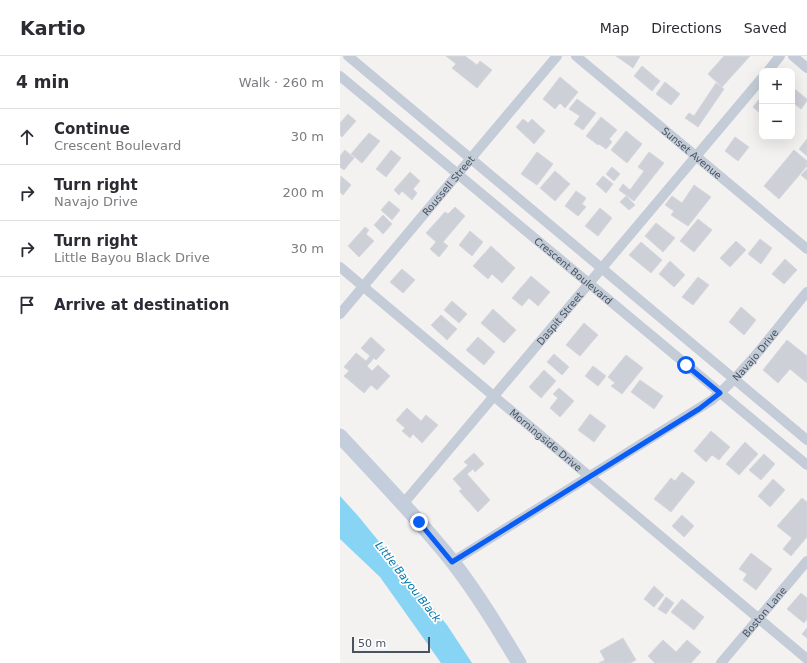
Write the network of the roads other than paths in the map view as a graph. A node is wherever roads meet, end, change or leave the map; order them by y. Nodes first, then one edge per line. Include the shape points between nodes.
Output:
1 (348, 56) edge
2 (557, 56) edge
3 (576, 56) edge
4 (780, 56) edge
5 (793, 56) edge
6 (770, 68) edge
7 (807, 68) edge
8 (340, 76) edge
9 (759, 82) edge
10 (696, 156) junction
11 (470, 159) junction
12 (458, 174) junction
13 (807, 249) edge
14 (340, 267) edge
15 (601, 268) junction
16 (589, 283) junction
17 (363, 286) junction
18 (807, 292) edge
19 (340, 314) edge
20 (733, 380) junction
21 (720, 393) junction
22 (494, 396) junction
23 (340, 436) edge
24 (807, 440) edge
25 (807, 466) edge
26 (590, 477) junction
27 (403, 504) junction
28 (807, 561) edge
29 (452, 562) junction
30 (759, 618) junction
31 (807, 659) edge
32 (519, 663) edge
33 (721, 663) edge

1 - 11 street, Crescent Boulevard
2 - 11 street, Roussell Street
3 - 10 street, Sunset Avenue
4 - 6 street
5 - 7 street
8 - 12 street, Crescent Boulevard
9 - 10 street, Daspit Street
10 - 13 street, Sunset Avenue
10 - 15 street, Daspit Street
11 - 12 street, Roussell Street
11 - 15 street, Crescent Boulevard
12 - 16 street, Crescent Boulevard
12 - 17 street, Roussell Street
14 - 17 street, Morningside Drive
15 - 16 street, Daspit Street
15 - 20 street, Crescent Boulevard
16 - 21 street, Crescent Boulevard
16 - 22 street, Daspit Street
17 - 19 street, Roussell Street
17 - 22 street, Morningside Drive
18 - 20 street, Navajo Drive
20 - 21 street, Navajo Drive
20 - 24 street, Crescent Boulevard
21 - 25 street, Crescent Boulevard
21 - 26 street, Navajo Drive via 699,409
22 - 26 street, Morningside Drive
22 - 27 street, Daspit Street
23 - 27 main road
26 - 29 street, Navajo Drive
26 - 30 street, Morningside Drive
27 - 29 main road
28 - 30 street, Boston Lane
29 - 32 main road via 497,626
30 - 31 street, Morningside Drive
30 - 33 street, Boston Lane

